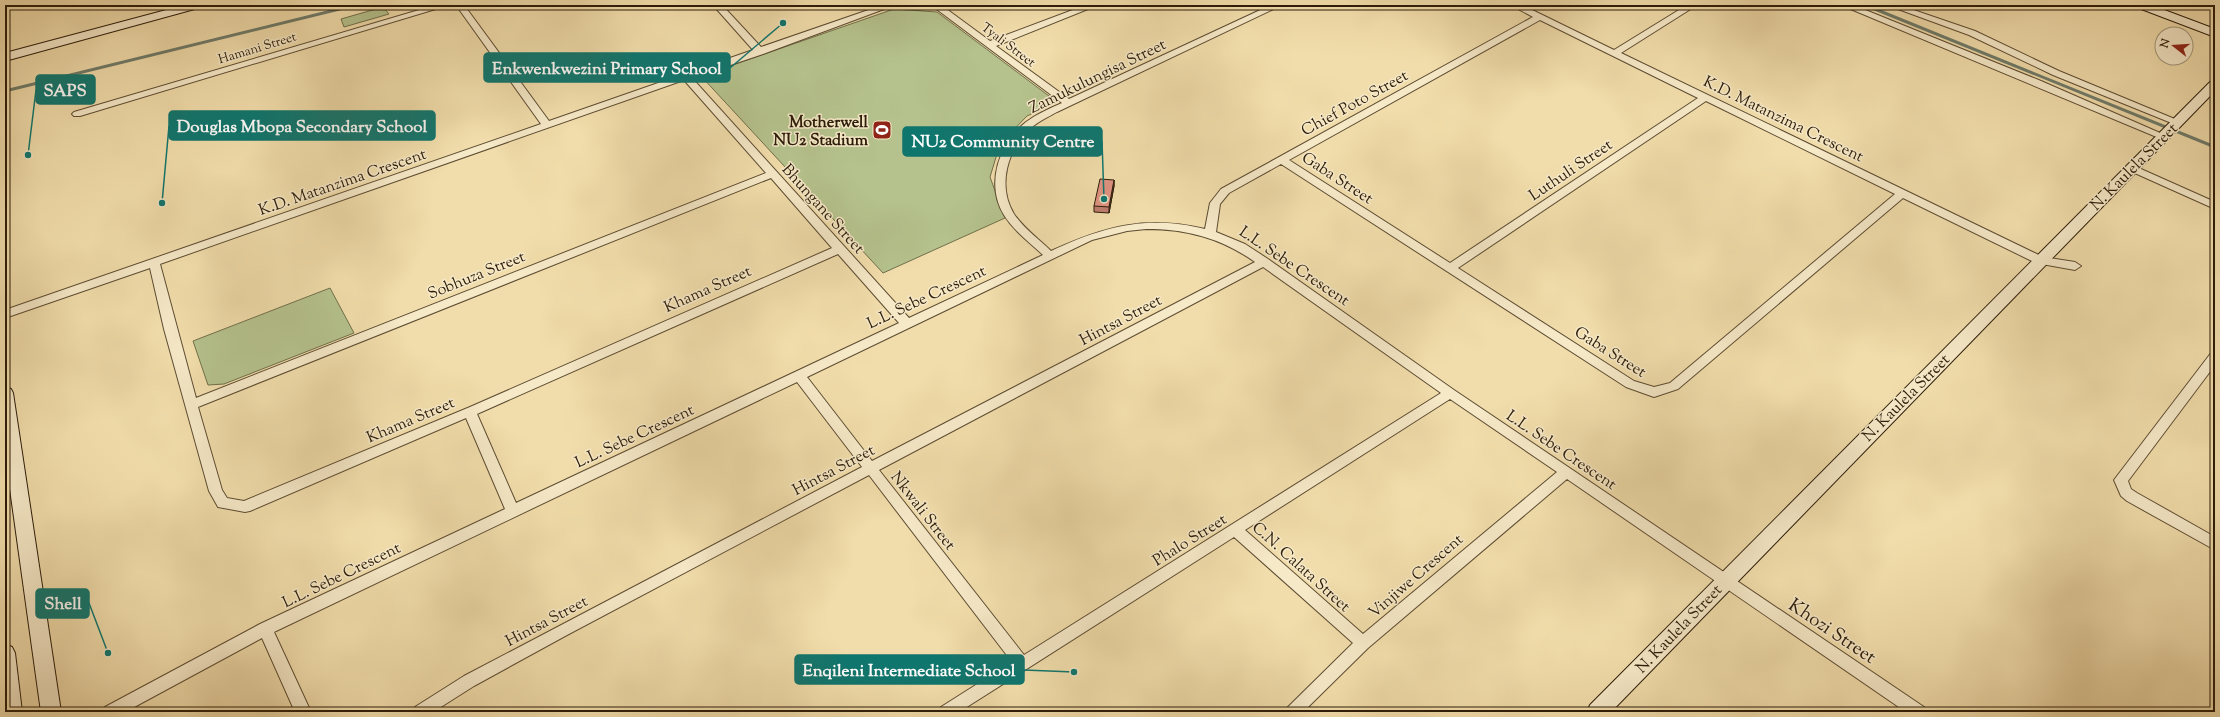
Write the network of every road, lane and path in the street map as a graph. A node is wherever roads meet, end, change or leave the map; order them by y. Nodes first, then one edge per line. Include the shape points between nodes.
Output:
1 (168, 5) edge
2 (198, 5) edge
3 (445, 5) edge
4 (717, 5) edge
5 (892, 5) edge
6 (935, 5) edge
7 (1094, 5) edge
8 (1278, 5) edge
9 (1515, 5) edge
10 (1693, 5) edge
11 (1845, 5) edge
12 (1891, 5) edge
13 (2140, 5) edge
14 (2151, 5) edge
15 (461, 6) edge
16 (1539, 17) junction
17 (2215, 27) edge
18 (2215, 34) edge
19 (989, 45) junction
20 (5, 50) edge
21 (760, 52) junction
22 (1613, 54) junction
23 (5, 57) edge
24 (686, 76) junction
25 (2215, 84) edge
26 (1706, 97) junction
27 (1068, 103) junction
28 (76, 114) dead end
29 (547, 126) junction
30 (2170, 129) junction
31 (1282, 160) junction
32 (2132, 168) junction
33 (772, 174) junction
34 (1903, 192) junction
35 (2215, 206) edge
36 (1210, 233) junction
37 (838, 249) junction
38 (1050, 256) junction
39 (2040, 260) junction
40 (1264, 262) junction
41 (154, 263) junction
42 (2075, 266) dead end
43 (1451, 268) junction
44 (5, 314) edge
45 (907, 324) junction
46 (2215, 356) edge
47 (799, 376) junction
48 (5, 393) edge
49 (1450, 393) junction
50 (193, 404) junction
51 (470, 412) junction
52 (870, 468) junction
53 (1566, 472) junction
54 (513, 511) junction
55 (1236, 530) junction
56 (2215, 544) edge
57 (1724, 581) junction
58 (265, 629) junction
59 (1364, 643) junction
60 (5, 653) edge
61 (1022, 664) junction
62 (12, 712) edge
63 (51, 712) edge
64 (110, 712) edge
65 (303, 712) edge
66 (420, 712) edge
67 (946, 712) edge
68 (1293, 712) edge
69 (1597, 712) edge
70 (1919, 712) edge

1 - 20 street
2 - 23 street
3 - 28 street, Hamani Street
4 - 21 street
5 - 21 street, K.D. Matanzima Crescent
6 - 19 street, Tyali Street
7 - 19 street
8 - 27 street, Zamukulungisa Street
9 - 16 street, K.D. Matanzima Crescent
10 - 22 street
11 - 30 street via 2038,83
12 - 30 street via 1972,33
13 - 18 street
14 - 17 street
15 - 29 street
16 - 22 street, K.D. Matanzima Crescent
16 - 31 street, Chief Poto Street
19 - 27 street, Tyali Street
21 - 24 street, K.D. Matanzima Crescent
22 - 26 street, K.D. Matanzima Crescent
24 - 29 street, K.D. Matanzima Crescent
24 - 33 street, Bhungane Street
25 - 30 street, N. Kaulela Street
26 - 34 street, K.D. Matanzima Crescent
26 - 43 street, Luthuli Street
27 - 38 street, Zamukulungisa Street via 1025,128 1005,156 999,178 1000,190 1009,214
29 - 41 street, K.D. Matanzima Crescent
30 - 32 street, N. Kaulela Street
31 - 36 street, Chief Poto Street via 1219,196 1215,203
31 - 43 street, Gaba Street
32 - 35 street
32 - 39 street, N. Kaulela Street
33 - 37 street, Bhungane Street
33 - 50 street, Sobhuza Street
34 - 39 street, K.D. Matanzima Crescent
34 - 43 street, Gaba Street via 1674,386 1661,392 1646,391 1630,384
36 - 38 street, L.L. Sebe Crescent via 1172,225 1125,227 1100,233
36 - 40 street, L.L. Sebe Crescent via 1241,247
37 - 45 street, Bhungane Street
37 - 51 street, Khama Street
38 - 45 street, L.L. Sebe Crescent
39 - 42 street, K.D. Matanzima Crescent
39 - 57 street, N. Kaulela Street
40 - 49 street, L.L. Sebe Crescent
40 - 52 street, Hintsa Street
41 - 44 street, K.D. Matanzima Crescent
41 - 50 street, Khama Street via 170,329
45 - 47 street, L.L. Sebe Crescent
46 - 56 street via 2121,480 2126,492 2132,497
47 - 52 street, Nkwali Street
47 - 54 street, L.L. Sebe Crescent
48 - 63 street
49 - 53 street, L.L. Sebe Crescent
49 - 55 street, Phalo Street
50 - 51 street, Khama Street via 216,490 223,503 237,507 253,505
51 - 54 street
52 - 61 street, Nkwali Street
52 - 66 street, Hintsa Street via 504,662
53 - 57 street, L.L. Sebe Crescent
53 - 59 street, Vinjiwe Crescent
54 - 58 street, L.L. Sebe Crescent
55 - 59 street, C.N. Calata Street
55 - 61 street, Phalo Street
57 - 69 street, N. Kaulela Street
57 - 70 street, Khozi Street
58 - 64 street, L.L. Sebe Crescent
58 - 65 street
59 - 68 street, Vinjiwe Crescent
60 - 62 street
61 - 67 street, Phalo Street

